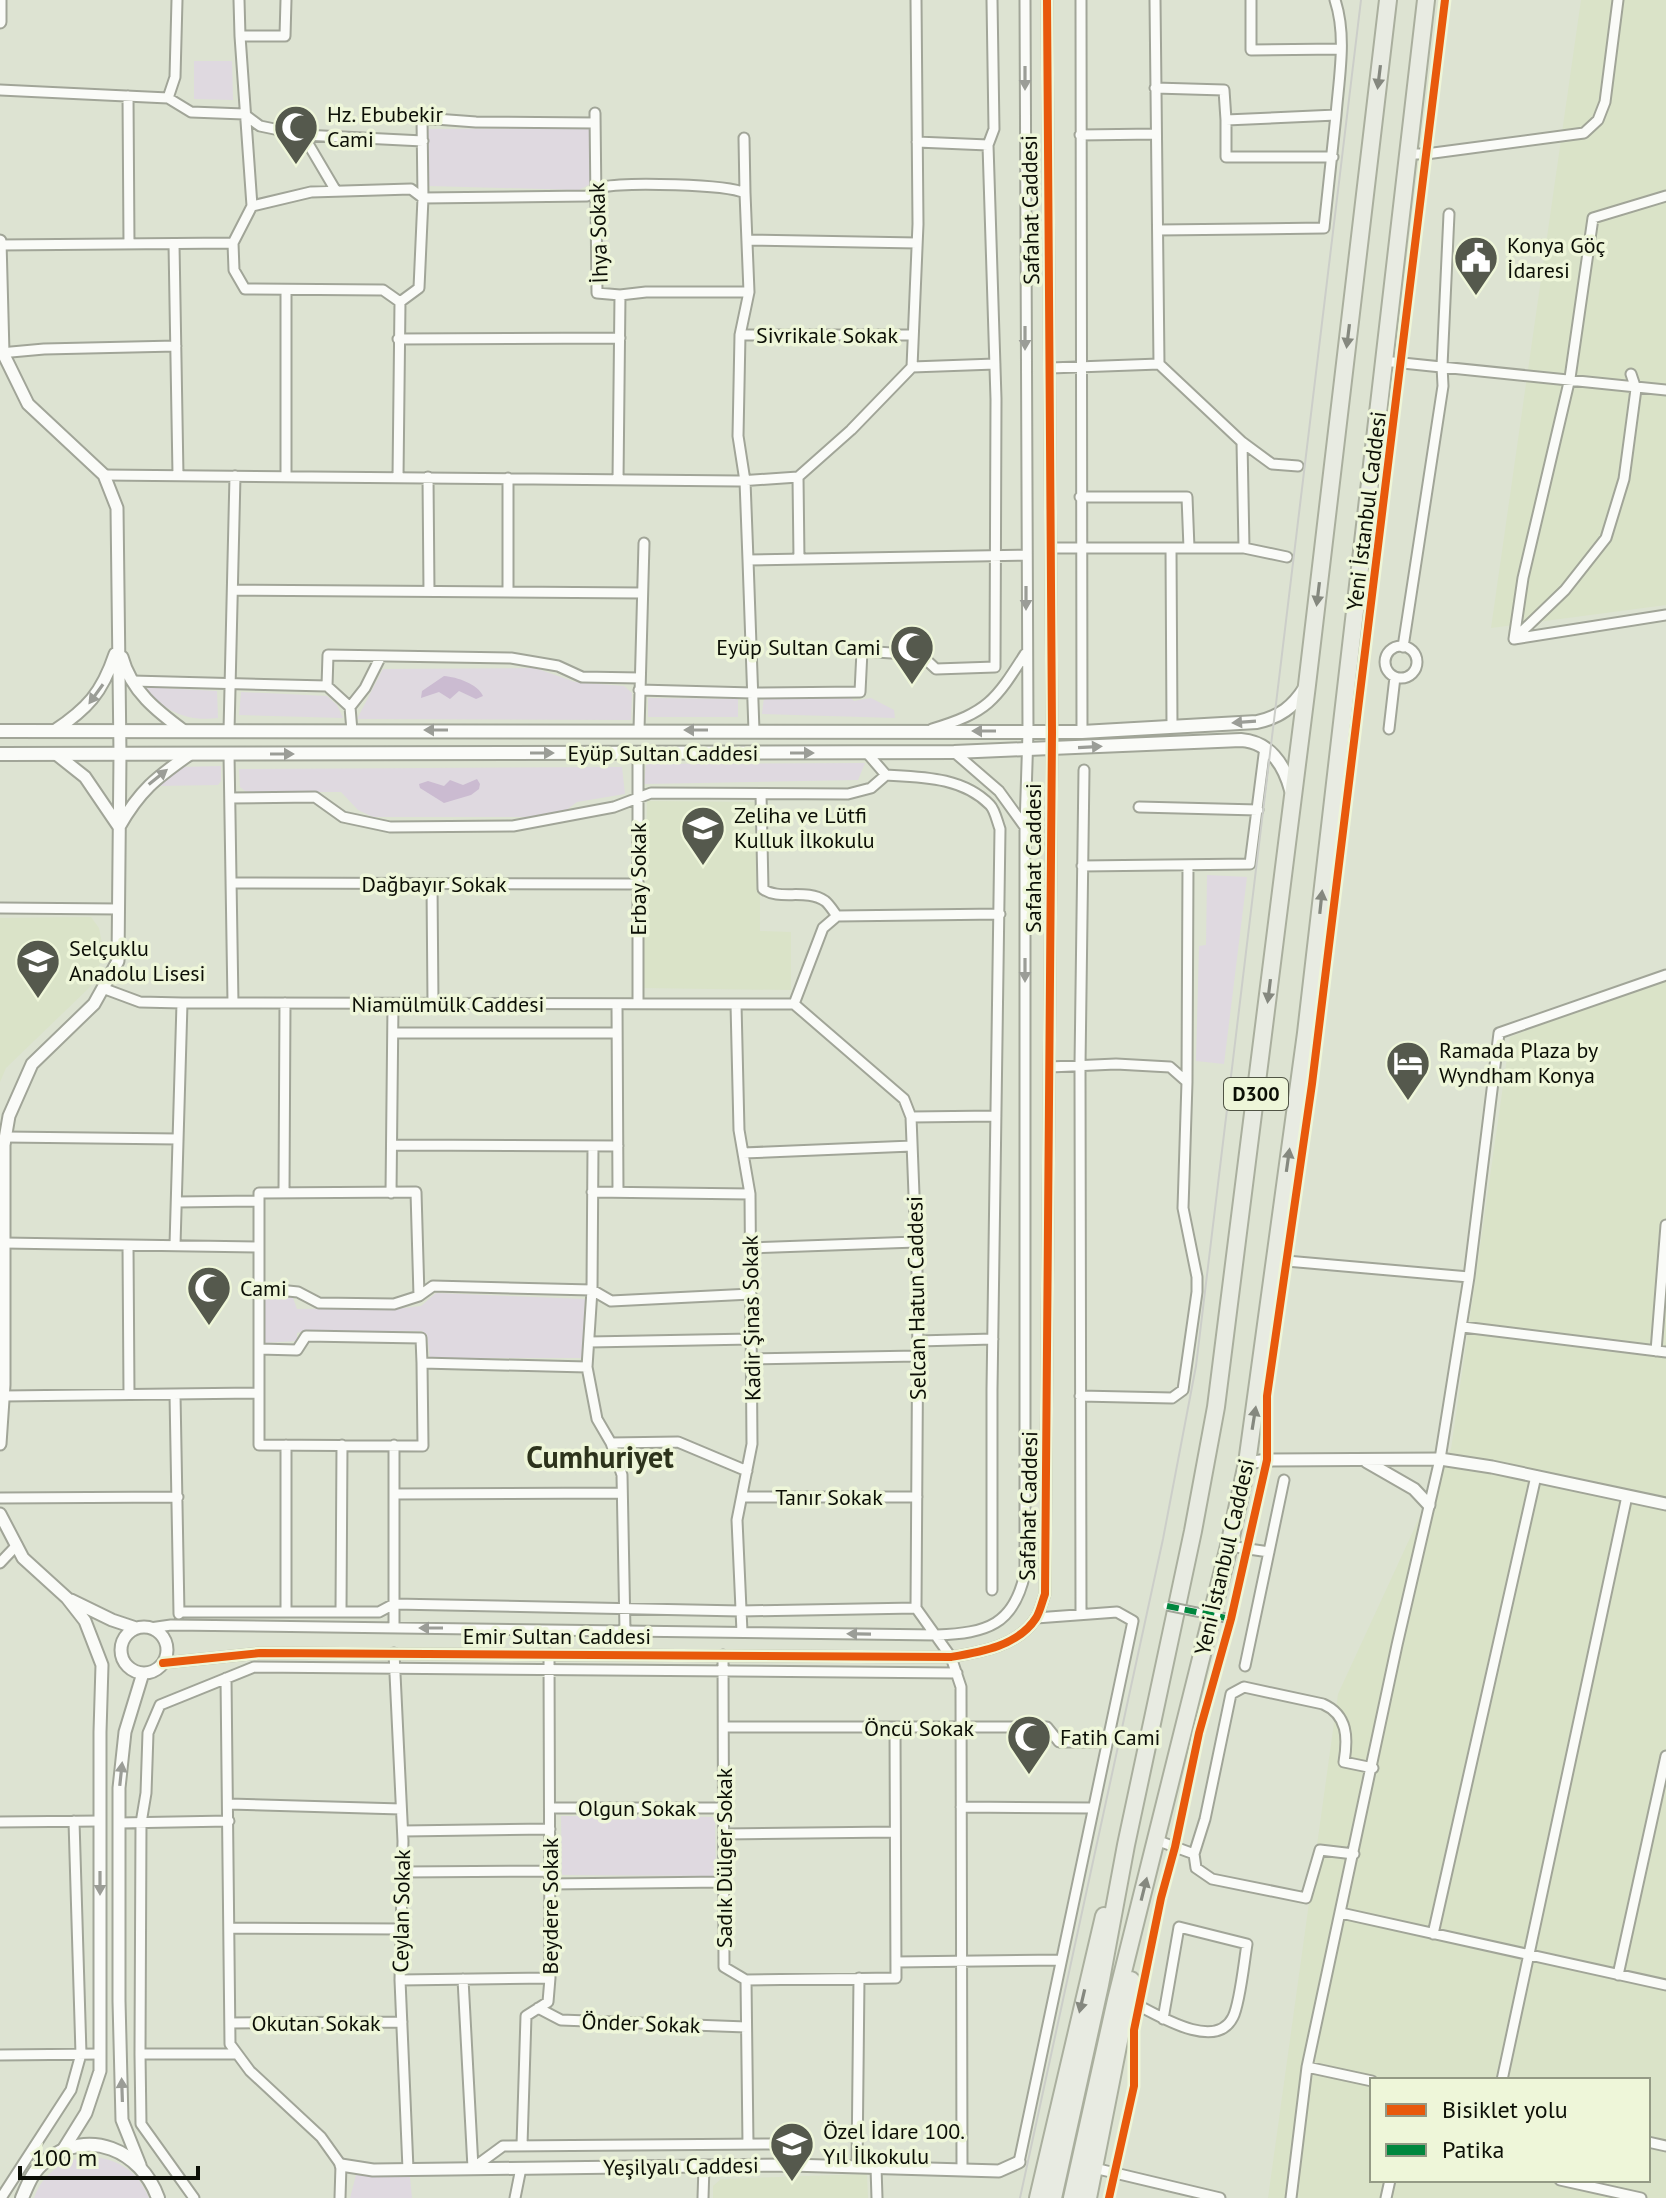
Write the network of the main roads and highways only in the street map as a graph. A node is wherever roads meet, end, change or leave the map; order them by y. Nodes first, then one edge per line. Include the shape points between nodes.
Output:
1 (1388, 0) edge
2 (1426, 0) edge
3 (1307, 685) junction
4 (0, 731) edge
5 (0, 754) edge
6 (1293, 797) junction
7 (1126, 1845) junction
8 (1134, 1927) junction
9 (1074, 2190) edge
10 (22, 2198) edge
11 (158, 2198) edge
12 (1038, 2198) edge
13 (1053, 2198) edge
14 (1088, 2198) edge

1 -> 3 highway, Yeni İstanbul Caddesi / D300
8 -> 2 highway, Yeni İstanbul Caddesi / D300 via 1247,1463 1304,1044
3 -> 4 main road, Eyüp Sultan Caddesi via 1287,710 1265,720 1082,732
3 - 6 highway, Yeni İstanbul Caddesi / D300
5 -> 6 main road, Eyüp Sultan Caddesi via 867,753 1241,740 1265,747 1283,767
6 -> 7 highway, Yeni İstanbul Caddesi / D300 via 1216,1407
7 -> 12 highway via 1089,1968
7 - 13 highway, Yeni İstanbul Caddesi / D300
8 - 9 highway, Yeni İstanbul Caddesi / D300
8 - 14 highway via 1128,2000
10 - 11 main road via 44,2162 83,2145 104,2146 140,2165

